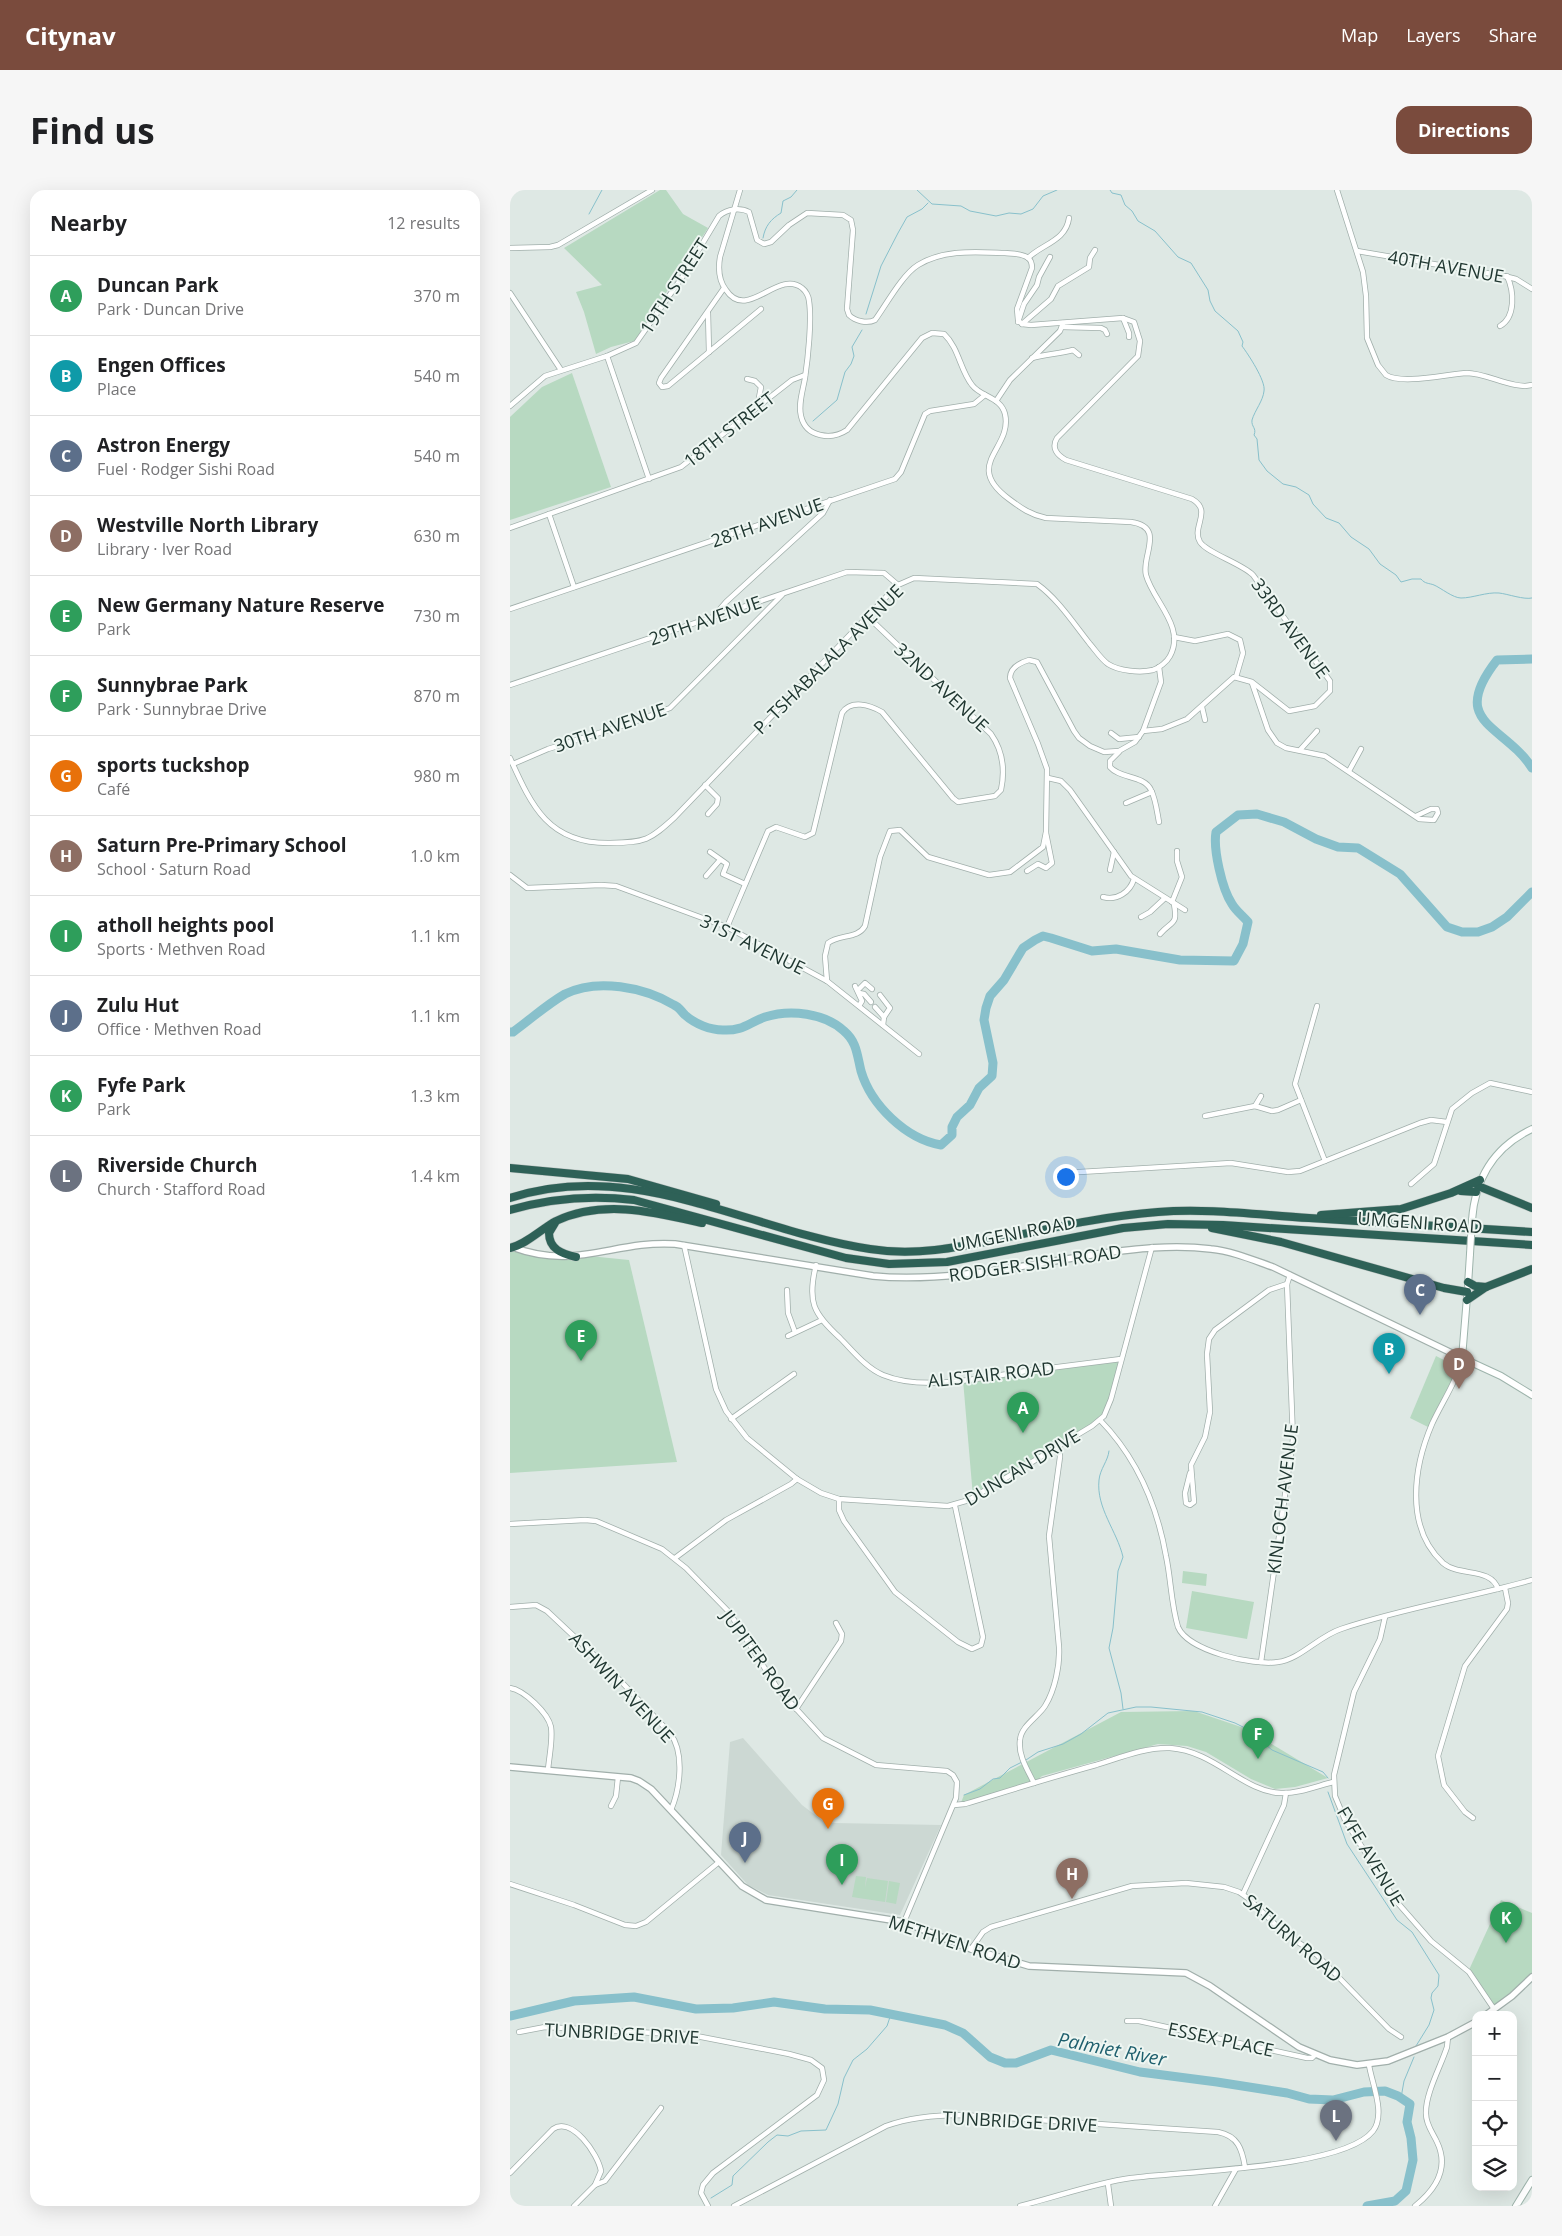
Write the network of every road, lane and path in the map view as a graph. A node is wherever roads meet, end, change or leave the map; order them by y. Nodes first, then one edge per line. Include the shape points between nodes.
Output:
1 (652, 190) edge
2 (740, 190) edge
3 (1336, 190) edge
4 (734, 209) junction
5 (1069, 218) dead end
6 (510, 248) edge
7 (1095, 250) dead end
8 (1357, 251) junction
9 (1050, 257) dead end
10 (1028, 258) junction
11 (1508, 276) junction
12 (724, 288) junction
13 (1532, 289) edge
14 (510, 293) edge
15 (761, 309) dead end
16 (708, 311) junction
17 (1123, 318) junction
18 (1020, 323) junction
19 (1063, 325) junction
20 (1500, 326) dead end
21 (1107, 334) dead end
22 (1129, 337) dead end
23 (710, 352) junction
24 (1079, 355) dead end
25 (607, 356) junction
26 (1031, 358) junction
27 (560, 370) junction
28 (805, 375) junction
29 (747, 379) dead end
30 (1532, 385) edge
31 (985, 395) junction
32 (996, 401) junction
33 (510, 406) edge
34 (757, 408) junction
35 (649, 479) junction
36 (830, 500) junction
37 (549, 514) junction
38 (510, 528) edge
39 (898, 585) junction
40 (574, 587) junction
41 (783, 594) junction
42 (510, 609) edge
43 (720, 615) junction
44 (867, 616) junction
45 (1174, 637) junction
46 (1159, 667) junction
47 (1236, 677) junction
48 (1252, 682) junction
49 (510, 685) edge
50 (1202, 707) junction
51 (1205, 720) dead end
52 (1143, 731) junction
53 (1317, 731) dead end
54 (1111, 733) dead end
55 (1139, 736) junction
56 (1361, 749) dead end
57 (1300, 750) junction
58 (1119, 751) junction
59 (510, 758) edge
60 (513, 764) junction
61 (1349, 771) junction
62 (1048, 778) junction
63 (705, 785) junction
64 (1152, 792) junction
65 (1126, 804) dead end
66 (708, 814) dead end
67 (1416, 816) junction
68 (1159, 822) dead end
69 (1046, 832) junction
70 (1177, 851) dead end
71 (710, 852) dead end
72 (1114, 852) junction
73 (720, 860) junction
74 (1110, 870) dead end
75 (1027, 871) dead end
76 (510, 875) edge
77 (706, 876) dead end
78 (1134, 879) junction
79 (745, 884) junction
80 (1103, 897) dead end
81 (1164, 898) junction
82 (1173, 903) junction
83 (1186, 910) dead end
84 (1141, 917) dead end
85 (726, 927) junction
86 (1160, 934) dead end
87 (827, 981) junction
88 (872, 989) dead end
89 (857, 990) junction
90 (880, 995) dead end
91 (870, 1002) dead end
92 (859, 1006) junction
93 (1317, 1006) dead end
94 (875, 1007) dead end
95 (884, 1017) junction
96 (883, 1026) junction
97 (919, 1054) dead end
98 (1532, 1092) edge
99 (1261, 1096) dead end
100 (1301, 1100) junction
101 (1255, 1106) junction
102 (1205, 1116) dead end
103 (1447, 1122) junction
104 (1532, 1130) edge
105 (1325, 1161) junction
106 (510, 1168) edge
107 (1062, 1173) dead end
108 (1411, 1184) dead end
109 (1478, 1186) junction
110 (1451, 1193) junction
111 (510, 1198) edge
112 (1532, 1208) edge
113 (510, 1210) edge
114 (1249, 1214) junction
115 (752, 1218) junction
116 (556, 1222) junction
117 (1191, 1224) junction
118 (1532, 1232) edge
119 (790, 1242) junction
120 (684, 1245) junction
121 (1532, 1245) edge
122 (511, 1247) edge
123 (1152, 1247) junction
124 (576, 1257) junction
125 (816, 1266) junction
126 (1532, 1269) edge
127 (1290, 1275) junction
128 (1468, 1282) junction
129 (1287, 1284) junction
130 (1486, 1287) junction
131 (787, 1290) dead end
132 (1467, 1296) junction
133 (822, 1320) junction
134 (795, 1332) junction
135 (788, 1336) dead end
136 (1462, 1358) junction
137 (1120, 1359) junction
138 (794, 1374) dead end
139 (1532, 1395) edge
140 (731, 1419) junction
141 (1100, 1420) junction
142 (1059, 1446) junction
143 (1190, 1472) junction
144 (797, 1479) junction
145 (839, 1499) junction
146 (955, 1506) junction
147 (510, 1524) edge
148 (675, 1558) junction
149 (1532, 1580) edge
150 (1504, 1588) junction
151 (1498, 1589) junction
152 (510, 1607) edge
153 (1385, 1617) junction
154 (836, 1623) dead end
155 (1261, 1662) junction
156 (510, 1688) edge
157 (796, 1709) junction
158 (510, 1767) edge
159 (548, 1770) junction
160 (618, 1777) junction
161 (1333, 1782) junction
162 (1034, 1783) junction
163 (1286, 1793) junction
164 (954, 1805) junction
165 (611, 1806) dead end
166 (670, 1810) junction
167 (1473, 1818) dead end
168 (719, 1862) junction
169 (510, 1884) edge
170 (1243, 1894) junction
171 (904, 1922) junction
172 (971, 1949) junction
173 (1532, 1978) edge
174 (1494, 2009) junction
175 (1491, 2011) edge
176 (1127, 2021) dead end
177 (1472, 2024) edge
178 (519, 2032) dead end
179 (1401, 2037) dead end
180 (1448, 2038) junction
181 (1315, 2055) junction
182 (1369, 2065) junction
183 (661, 2108) dead end
184 (1245, 2167) junction
185 (1236, 2169) junction
186 (510, 2173) edge
187 (1532, 2180) edge
188 (1108, 2184) junction
189 (595, 2185) junction
190 (1530, 2190) edge
191 (574, 2206) edge
192 (708, 2206) edge
193 (734, 2206) edge
194 (1020, 2206) edge
195 (1111, 2206) edge
196 (1215, 2206) edge
197 (1415, 2206) edge
198 (1516, 2206) edge

1 - 6 street via 559,245
2 - 4 street
3 - 8 street, 40TH AVENUE
4 - 10 street via 749,212 757,240 764,244 807,213 843,215 851,220 848,312 852,318 868,322 875,320 910,272 923,263 952,253 974,251 1018,254
4 - 12 street via 719,263
4 - 25 street, 19TH STREET via 720,216 640,338 631,346
5 - 10 street via 1063,234
7 - 18 street via 1089,267 1058,286 1051,299
8 - 11 street, 40TH AVENUE
8 - 30 street, 40TH AVENUE via 1365,285 1366,334 1378,365 1386,375 1402,379 1474,374
9 - 18 street via 1037,286 1024,304
10 - 18 street via 1032,268 1017,309
11 - 13 street, 40TH AVENUE
11 - 20 street via 1512,304 1508,319
12 - 16 street
12 - 28 street via 732,297 746,300 788,284 803,289 810,304
14 - 27 street
15 - 23 street
16 - 23 street
16 - 23 street via 660,378 660,385 668,386
17 - 19 street
17 - 22 street
17 - 48 street, 33RD AVENUE via 1131,320 1136,327 1140,341 1138,356 1057,438 1054,444 1056,451 1066,460 1199,503 1202,511 1200,541 1254,575 1331,685 1330,691 1318,704 1292,711
18 - 19 street
19 - 21 street via 1101,328
19 - 26 street
24 - 26 street via 1073,350
25 - 27 street, 19TH STREET
25 - 35 street
26 - 32 street
27 - 33 street, 19TH STREET via 541,379
28 - 31 street via 801,418 816,434 830,437 851,427 917,343 932,333 948,338 972,386
28 - 34 street, 18TH STREET via 792,380
29 - 34 street via 761,387
31 - 32 street
31 - 36 street, 28TH AVENUE via 974,404 927,412 897,477
32 - 45 street via 1003,408 1006,422 990,462 994,485 1024,510 1039,517 1131,522 1145,528 1151,542 1146,577 1165,610
34 - 35 street, 18TH STREET via 685,464
35 - 37 street, 18TH STREET
36 - 40 street, 28TH AVENUE
36 - 43 street via 823,513 726,602 720,609
37 - 38 street, 18TH STREET
37 - 40 street
39 - 41 street, 29TH AVENUE via 884,573 854,571
39 - 44 street, P. TSHABALALA AVENUE
39 - 46 street, P. TSHABALALA AVENUE via 922,578 1037,584 1107,663 1128,670
40 - 42 street, 28TH AVENUE
41 - 43 street, 29TH AVENUE
41 - 60 street, 30TH AVENUE via 670,708
43 - 49 street, 29TH AVENUE
44 - 63 street, P. TSHABALALA AVENUE
44 - 79 street, 32ND AVENUE via 992,734 1002,760 1001,790 995,796 958,802 882,712 865,705 846,708 814,834 805,837 779,828 770,829
45 - 46 street via 1171,654
45 - 47 street via 1195,641 1228,634 1240,640 1243,653
46 - 52 street via 1161,682
47 - 48 street, 33RD AVENUE
47 - 50 street
48 - 57 street via 1271,737 1281,746
50 - 51 street
50 - 52 street via 1182,722
52 - 55 street
53 - 57 street
54 - 55 street via 1119,739
55 - 58 street via 1131,746
56 - 61 street
57 - 61 street via 1325,756
58 - 62 street via 1098,750 1079,738 1037,662 1025,661 1012,669 1010,678 1044,757
58 - 64 street via 1110,761 1112,770 1142,782
59 - 60 street, P. TSHABALALA AVENUE
60 - 63 street, P. TSHABALALA AVENUE via 532,803 556,830 571,838 593,842 631,842 652,838
61 - 67 street
62 - 69 street
62 - 72 street via 1061,781 1070,790
63 - 66 street via 718,798
64 - 65 street
64 - 68 street
67 - 67 street via 1432,808 1438,813 1430,821
69 - 75 street via 1052,863 1046,868 1038,864
69 - 87 street via 1044,845 1039,850 1010,872 994,876 933,860 900,830 890,831 880,857 866,926 860,932 828,943 824,956
70 - 82 street via 1182,877
71 - 73 street
72 - 74 street
72 - 78 street
73 - 77 street
73 - 79 street via 728,864 723,874
76 - 85 street, 31ST AVENUE via 527,888 616,886
78 - 80 street via 1131,889 1125,893
78 - 81 street
79 - 85 street, 32ND AVENUE
81 - 82 street
81 - 84 street
82 - 83 street
82 - 86 street via 1175,921
85 - 87 street, 31ST AVENUE
87 - 92 street, 31ST AVENUE
88 - 89 street via 865,983
89 - 91 street
89 - 92 street via 862,1001
90 - 95 street via 890,1008
92 - 96 street, 31ST AVENUE
93 - 100 street via 1295,1081
94 - 95 street
95 - 96 street
96 - 97 street, 31ST AVENUE
98 - 103 street via 1521,1092 1495,1083 1486,1084 1455,1106
99 - 101 street
100 - 101 street via 1274,1111
100 - 105 street
101 - 102 street
103 - 105 street via 1431,1120 1420,1123
103 - 108 street via 1434,1164
104 - 109 main road via 1502,1149
105 - 107 street via 1288,1172 1231,1162
106 - 115 highway via 628,1179 688,1195
109 - 110 highway
109 - 110 highway
109 - 112 highway
109 - 128 main road, bridge
110 - 114 highway via 1410,1207 1364,1213
111 - 115 highway, UMGENI ROAD via 560,1186 612,1186 650,1192
113 - 119 highway, UMGENI ROAD via 569,1198 622,1199
114 - 115 highway, UMGENI ROAD via 1139,1213 947,1249 903,1252 851,1246
114 - 118 highway, UMGENI ROAD
116 - 119 highway via 590,1210 628,1209
116 - 122 highway
116 - 124 highway via 549,1233 551,1244 562,1253
117 - 119 highway, UMGENI ROAD via 1123,1228 955,1260 915,1264 860,1261
117 - 121 highway, UMGENI ROAD
117 - 132 highway via 1281,1242
120 - 124 street, RODGER SISHI ROAD via 645,1244
120 - 125 street, RODGER SISHI ROAD
120 - 140 street, DUNCAN DRIVE via 714,1382
122 - 124 street, RODGER SISHI ROAD via 539,1255
123 - 125 street, RODGER SISHI ROAD via 912,1278 873,1276
123 - 127 street, RODGER SISHI ROAD via 1212,1249 1250,1258
123 - 137 street, DUNCAN DRIVE
125 - 133 street, ALISTAIR ROAD via 811,1298
126 - 130 highway
127 - 129 street, KINLOCH AVENUE
127 - 136 street, RODGER SISHI ROAD
128 - 130 highway
128 - 132 main road
129 - 143 street via 1269,1290 1210,1335 1207,1350 1209,1423
129 - 155 street, KINLOCH AVENUE via 1293,1439
130 - 132 highway
131 - 134 street via 788,1314
132 - 136 main road
133 - 134 street
133 - 137 street, ALISTAIR ROAD via 872,1369 901,1380 951,1381
134 - 135 street
136 - 139 main road, RODGER SISHI ROAD
136 - 151 street via 1421,1452 1417,1510 1428,1542 1443,1562 1454,1570 1490,1577
137 - 141 street, DUNCAN DRIVE via 1111,1399
138 - 140 street
140 - 144 street, DUNCAN DRIVE via 746,1438
141 - 142 street, DUNCAN DRIVE
141 - 155 street via 1131,1458 1148,1497 1162,1536 1175,1615 1182,1635 1202,1647
142 - 146 street, DUNCAN DRIVE
142 - 162 street via 1049,1536 1058,1664 1046,1704 1022,1732 1020,1742 1020,1753
143 - 143 street via 1185,1499 1190,1505 1194,1500
144 - 145 street, DUNCAN DRIVE
144 - 148 street via 726,1520
145 - 146 street, DUNCAN DRIVE
145 - 146 street via 844,1521 895,1592 958,1642 972,1649 981,1645 983,1632
147 - 148 street, JUPITER ROAD via 596,1521
148 - 157 street, JUPITER ROAD via 729,1612 770,1679
149 - 150 street
150 - 151 street
150 - 167 street via 1507,1609 1465,1666 1438,1756 1444,1785
151 - 153 street
152 - 166 street, ASHWIN AVENUE via 536,1606 547,1611 670,1733 679,1755 676,1796
153 - 155 street via 1334,1631 1284,1661
153 - 161 street, FYFE AVENUE via 1383,1633 1354,1692
154 - 157 street via 842,1634 841,1641
156 - 159 street via 523,1692 549,1721
157 - 164 street, JUPITER ROAD via 823,1738 872,1764 951,1773 958,1788
158 - 159 street, METHVEN ROAD
159 - 160 street, METHVEN ROAD
160 - 165 street via 616,1796
160 - 166 street, METHVEN ROAD via 644,1783
161 - 163 street
161 - 174 street, FYFE AVENUE via 1345,1820 1392,1895 1431,1941 1469,1972
162 - 163 street via 1166,1748 1200,1754 1260,1788
162 - 164 street
163 - 170 street
164 - 171 street, JUPITER ROAD
166 - 168 street, METHVEN ROAD
168 - 169 street via 646,1922 636,1926 625,1925
168 - 171 street, METHVEN ROAD via 742,1886 766,1900
170 - 172 street, SATURN ROAD via 1224,1887 1194,1883 1132,1886 991,1927 983,1932
170 - 179 street, SATURN ROAD via 1283,1932 1322,1959 1389,2029
171 - 172 street, METHVEN ROAD
172 - 181 street, METHVEN ROAD via 1034,1967 1186,1973
173 - 174 street
174 - 175 street
176 - 181 street, ESSEX PLACE via 1306,2058
177 - 180 street, METHVEN ROAD
178 - 192 street, TUNBRIDGE DRIVE via 553,2028 691,2035 789,2054 820,2066 824,2080 817,2095 708,2177 702,2193
180 - 182 street, METHVEN ROAD
180 - 197 street via 1426,2111 1427,2124 1439,2148 1440,2176 1432,2190
181 - 182 street, METHVEN ROAD via 1342,2063
182 - 184 street via 1376,2098 1377,2121 1373,2131 1344,2148 1322,2155
183 - 189 street via 605,2181
184 - 185 street
184 - 193 street, TUNBRIDGE DRIVE via 1239,2144 1218,2132 962,2115 928,2116 886,2126
185 - 188 street via 1134,2178
185 - 196 street
186 - 189 street via 553,2129 566,2126 575,2131 599,2162 601,2175
187 - 190 main road
188 - 194 street
188 - 195 street
189 - 191 street
190 - 198 main road

